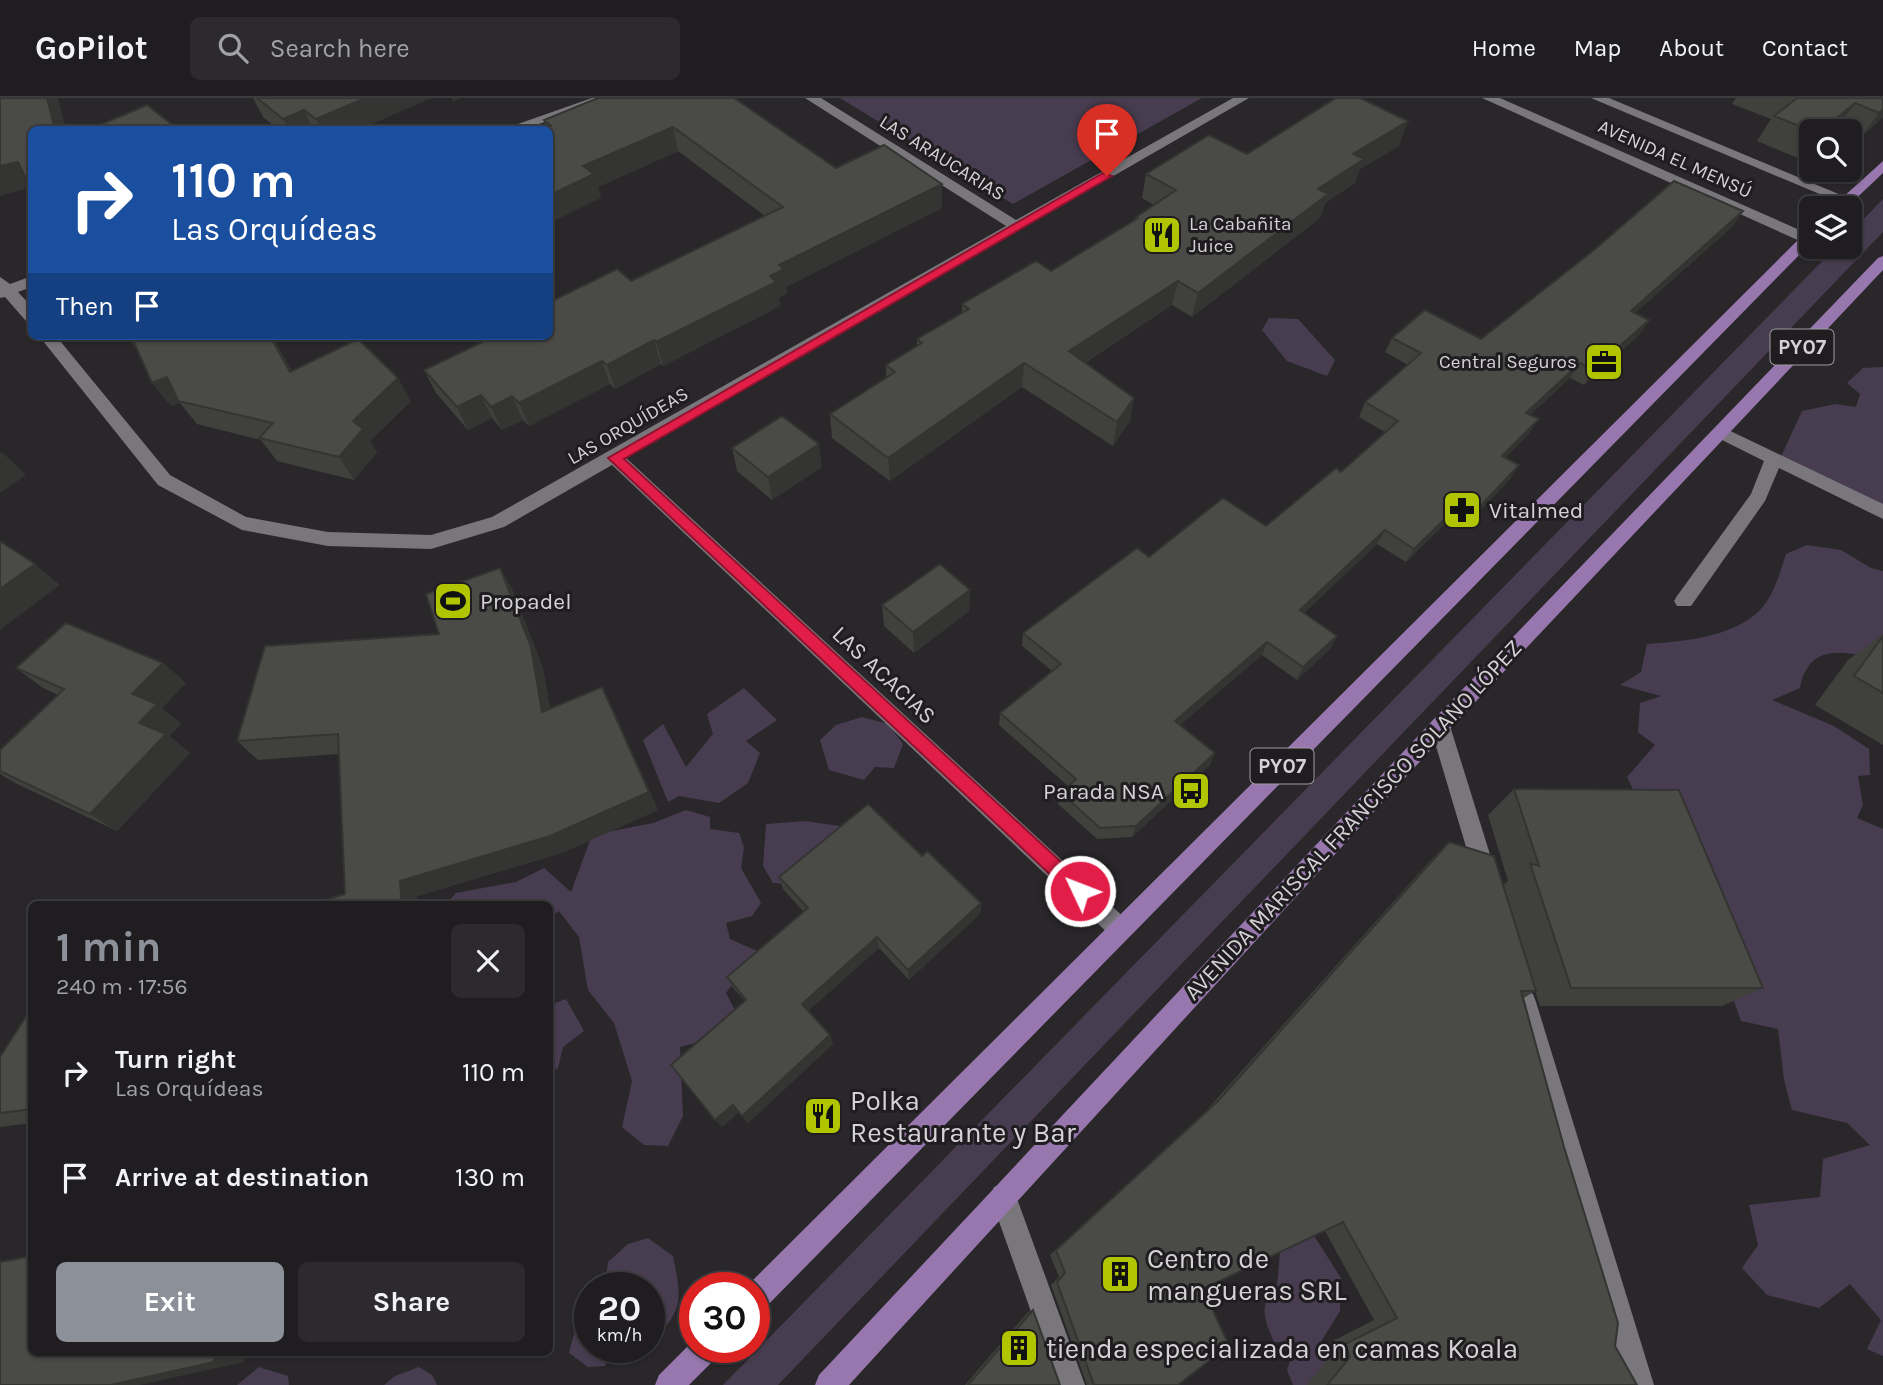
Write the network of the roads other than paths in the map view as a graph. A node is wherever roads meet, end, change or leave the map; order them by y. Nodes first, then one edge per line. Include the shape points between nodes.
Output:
1 (605, 98) edge
2 (812, 98) edge
3 (1242, 98) edge
4 (1489, 98) edge
5 (1598, 98) edge
6 (519, 126) edge
7 (1883, 165) edge
8 (1824, 196) edge
9 (1850, 196) edge
10 (1017, 228) junction
11 (1799, 233) edge
12 (1799, 247) edge
13 (1883, 261) edge
14 (28, 282) edge
15 (3, 288) edge
16 (28, 313) edge
17 (50, 340) edge
18 (1721, 433) junction
19 (615, 458) junction
20 (1774, 458) junction
21 (1883, 512) edge
22 (1684, 601) dead end
23 (1440, 726) junction
24 (1492, 897) edge
25 (1120, 929) junction
26 (1516, 976) edge
27 (1003, 1196) junction
28 (770, 1282) edge
29 (691, 1363) edge
30 (669, 1385) edge
31 (829, 1385) edge
32 (1071, 1385) edge
33 (1640, 1385) edge

1 - 6 street
2 - 10 street, LAS ARAUCARIAS
3 - 10 street, LAS ORQUÍDEAS
4 - 11 street, AVENIDA EL MENSÚ
5 - 8 street, AVENIDA EL MENSÚ
7 - 9 main road
10 - 19 street, LAS ORQUÍDEAS
12 - 25 main road, PY07
13 - 18 main road, AVENIDA MARISCAL FRANCISCO SOLANO LÓPEZ / PY07
14 - 15 street
15 - 16 street
17 - 19 street, LAS ORQUÍDEAS via 164,480 242,523 328,539 431,542 498,522
18 - 20 street
18 - 23 main road, AVENIDA MARISCAL FRANCISCO SOLANO LÓPEZ / PY07
19 - 25 street, LAS ACACIAS
20 - 21 street
20 - 22 street via 1759,496
23 - 24 street
23 - 27 main road, AVENIDA MARISCAL FRANCISCO SOLANO LÓPEZ / PY07
25 - 28 main road, PY07
26 - 33 street
27 - 31 main road, AVENIDA MARISCAL FRANCISCO SOLANO LÓPEZ / PY07
27 - 32 street
29 - 30 main road

